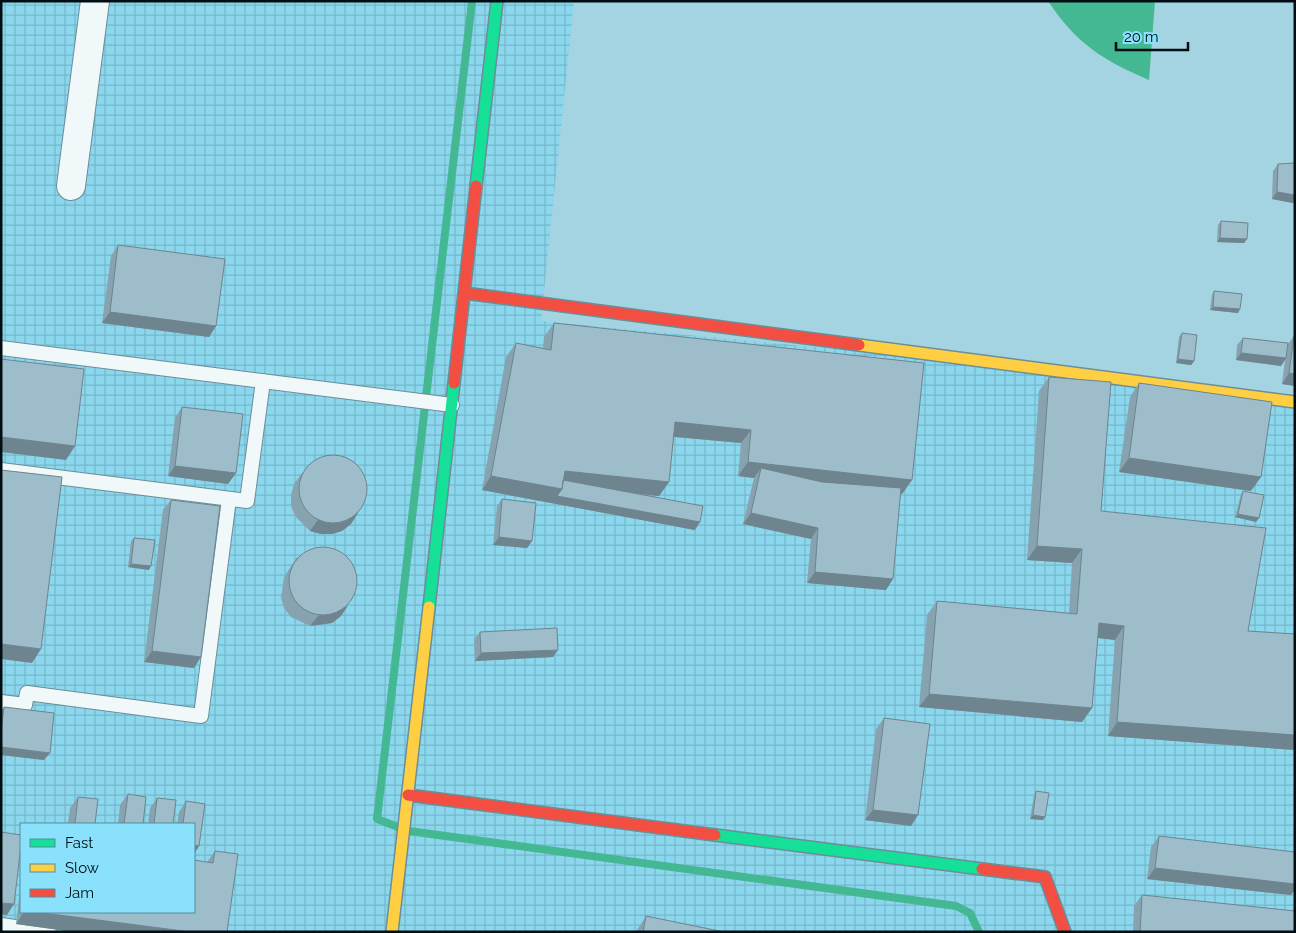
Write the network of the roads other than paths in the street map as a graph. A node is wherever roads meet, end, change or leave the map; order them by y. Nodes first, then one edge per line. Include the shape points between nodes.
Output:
1 (95, 1) edge
2 (497, 1) edge
3 (72, 186) dead end
4 (464, 293) junction
5 (1, 348) edge
6 (263, 381) junction
7 (1295, 402) edge
8 (452, 405) junction
9 (1, 470) edge
10 (229, 499) junction
11 (1, 702) edge
12 (408, 795) junction
13 (1, 925) edge
14 (49, 932) edge
15 (392, 932) edge
16 (1065, 932) edge

1 - 3 street
2 - 4 street
4 - 7 street
4 - 8 street
5 - 6 lane
6 - 8 lane
6 - 10 lane via 248,501
8 - 12 street
9 - 10 lane
10 - 11 lane via 201,716 27,694 25,705
12 - 15 street
12 - 16 street via 1045,876
13 - 14 lane

